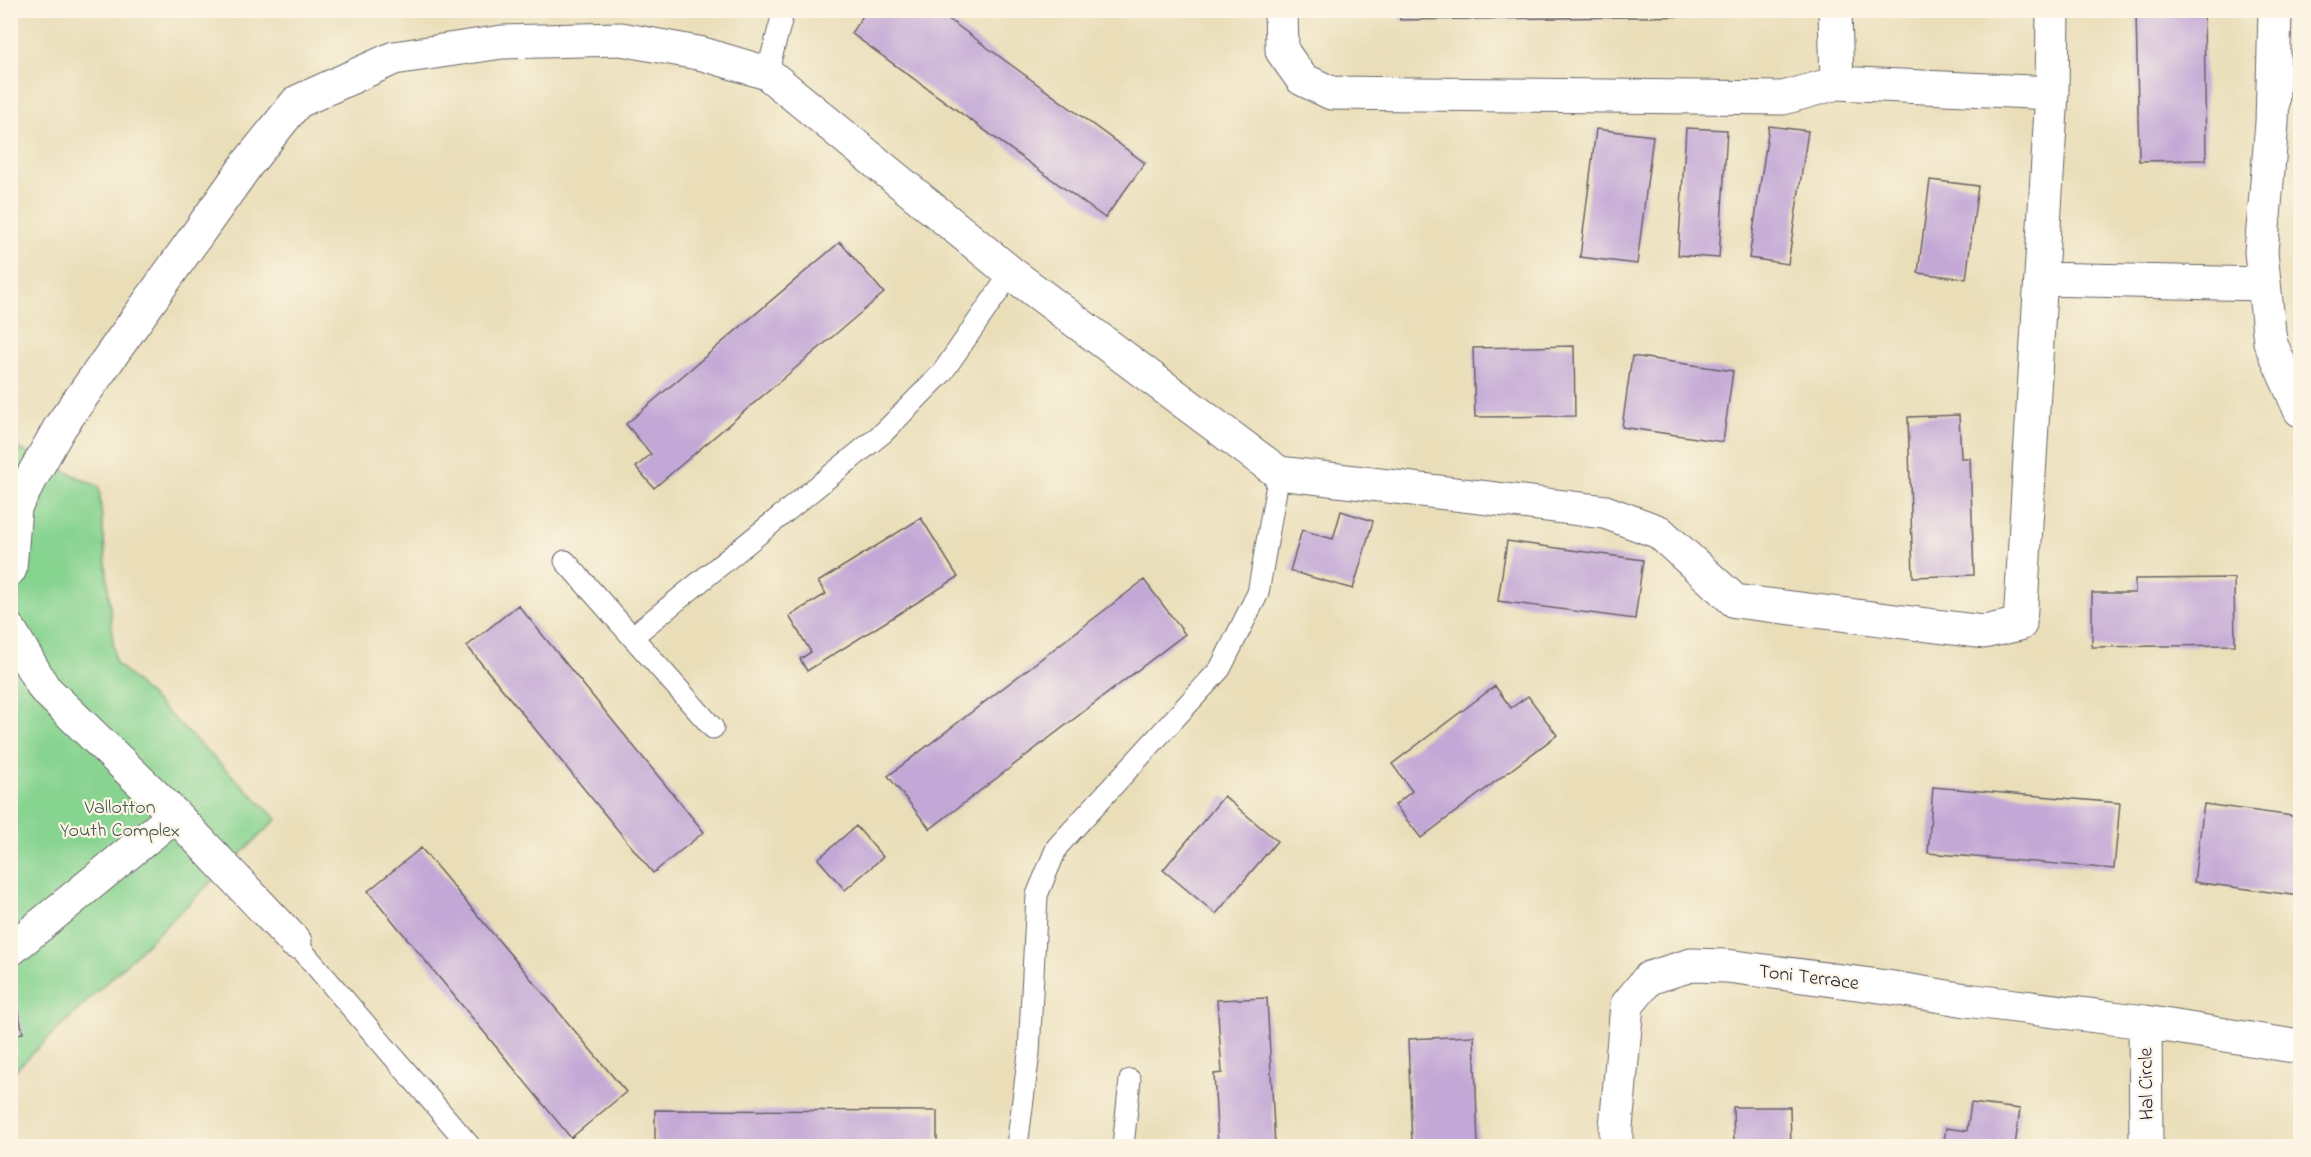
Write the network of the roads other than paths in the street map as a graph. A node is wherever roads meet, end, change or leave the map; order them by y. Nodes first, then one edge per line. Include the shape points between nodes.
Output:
1 (784, 10) edge
2 (1281, 10) edge
3 (1835, 10) edge
4 (2053, 10) edge
5 (2275, 10) edge
6 (767, 73) junction
7 (1837, 83) junction
8 (2052, 93) junction
9 (1011, 273) junction
10 (2041, 279) junction
11 (2264, 284) junction
12 (2301, 410) edge
13 (1279, 473) junction
14 (566, 561) dead end
15 (10, 569) edge
16 (10, 630) edge
17 (632, 637) junction
18 (713, 728) dead end
19 (174, 815) junction
20 (295, 942) joint
21 (10, 950) edge
22 (2145, 1022) junction
23 (2301, 1047) edge
24 (1130, 1080) dead end
25 (470, 1146) edge
26 (1017, 1146) edge
27 (1123, 1146) edge
28 (1616, 1146) edge
29 (2146, 1146) edge

1 - 6 lane
2 - 7 street via 1282,51 1302,79 1331,93 1783,98
3 - 7 street
4 - 8 street
5 - 11 street via 2272,123 2261,252
6 - 9 street
6 - 15 street via 703,54 621,39 502,42 394,58 297,102 248,163 60,427 15,507
7 - 8 street
8 - 10 street
9 - 13 street
9 - 17 lane via 942,373 884,432
10 - 11 street
10 - 13 street via 2020,624 1984,632 1735,601 1659,532 1605,512
11 - 12 street via 2270,342
13 - 26 lane via 1258,593 1220,669 1057,847 1037,895 1029,1053
14 - 17 lane
16 - 19 street via 44,688
17 - 18 lane
19 - 20 street
19 - 21 street
20 - 25 lane
22 - 23 street, Toni Terrace
22 - 28 street, Toni Terrace via 1727,966 1691,965 1649,978 1627,1005
22 - 29 street, Hal Circle
24 - 27 lane

